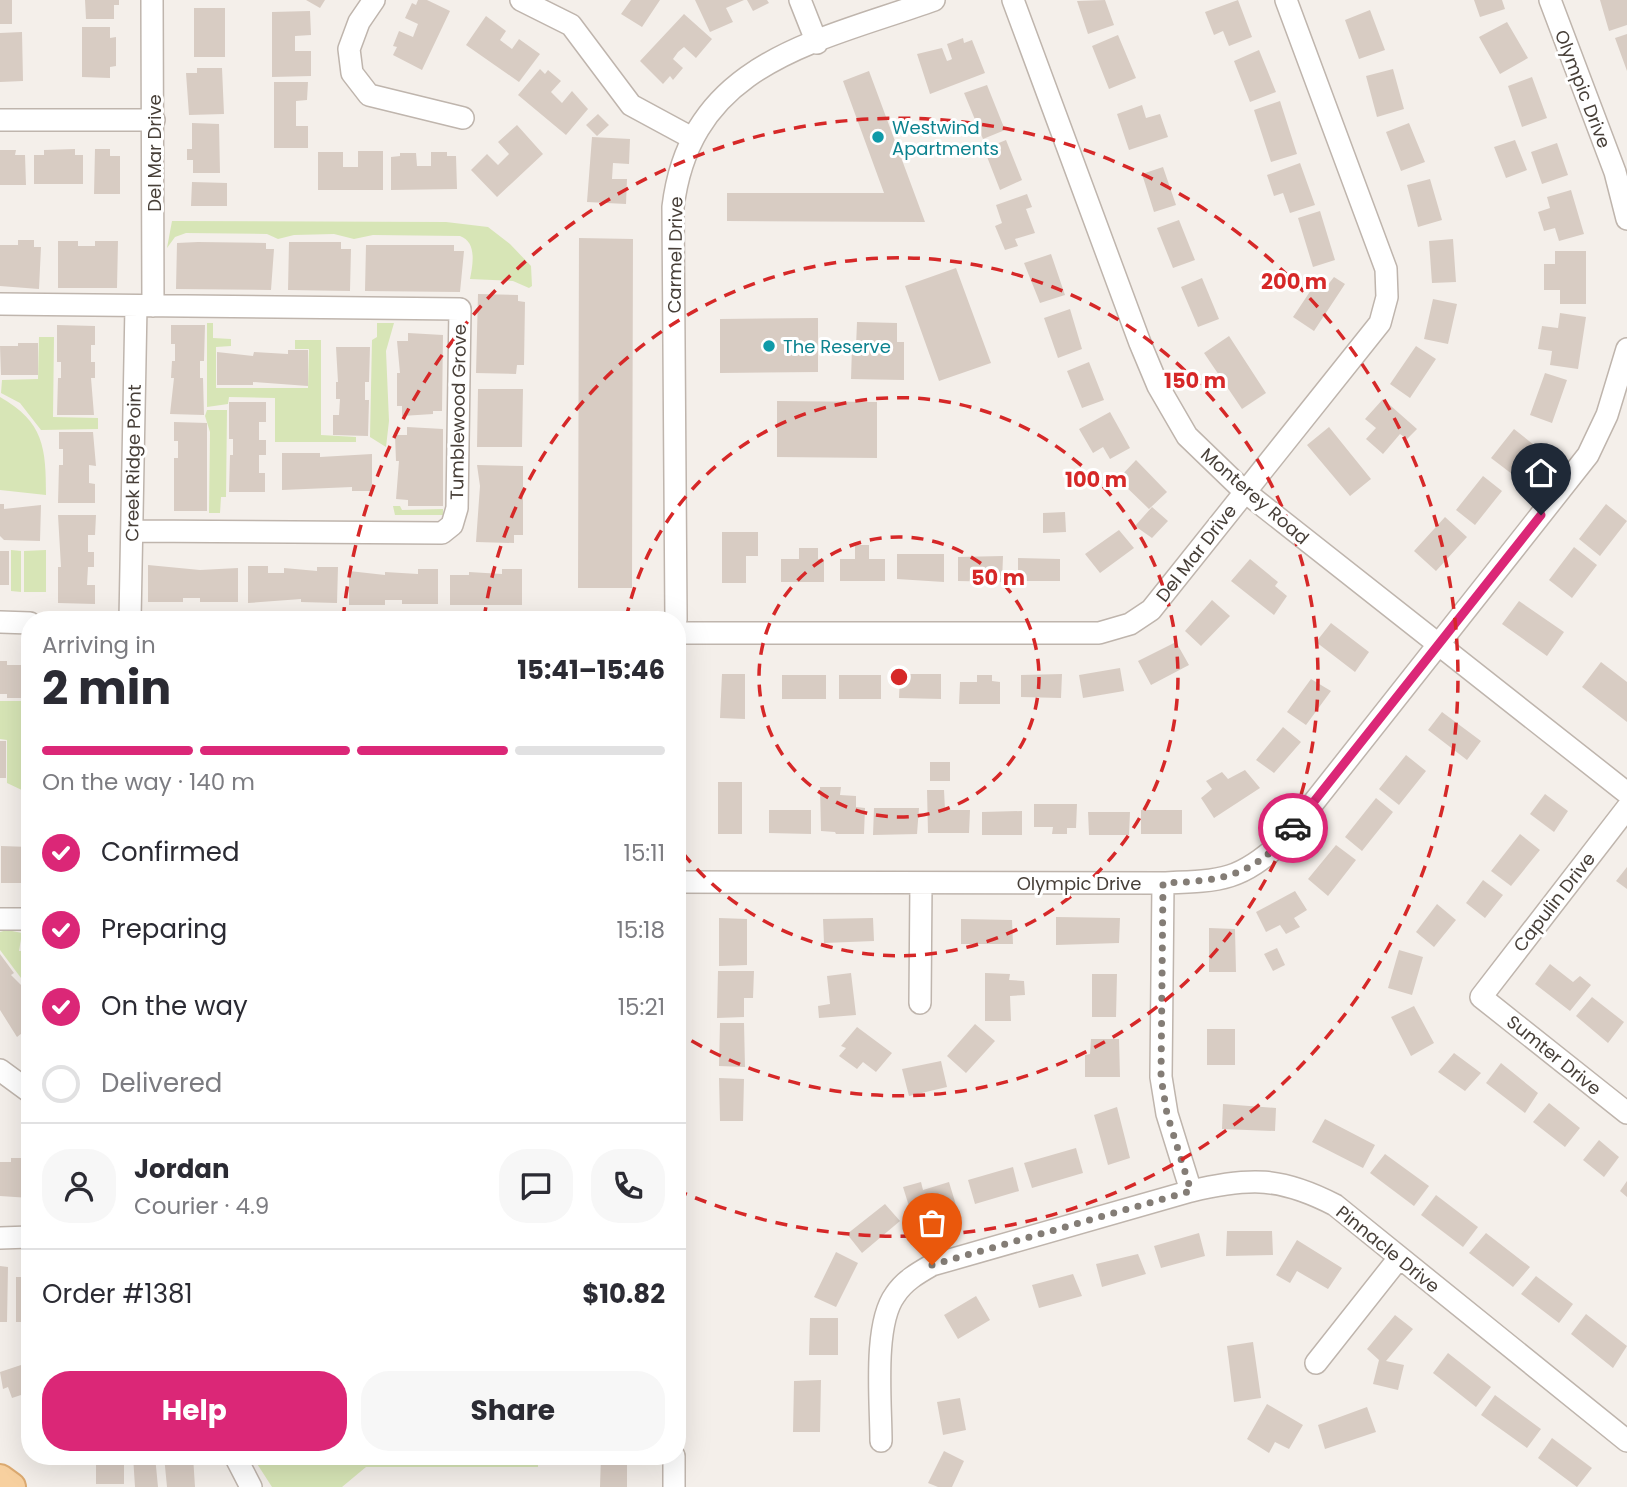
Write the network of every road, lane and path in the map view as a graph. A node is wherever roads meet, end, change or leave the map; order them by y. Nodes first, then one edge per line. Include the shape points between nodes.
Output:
1 (152, 0) edge
2 (374, 0) edge
3 (521, 0) edge
4 (800, 0) edge
5 (934, 0) edge
6 (1013, 0) edge
7 (1286, 0) edge
8 (1550, 0) edge
9 (817, 43) junction
10 (463, 118) dead end
11 (0, 120) edge
12 (154, 120) junction
13 (692, 138) junction
14 (1627, 219) edge
15 (0, 304) edge
16 (144, 306) junction
17 (1627, 349) edge
18 (1244, 491) junction
19 (132, 531) junction
20 (130, 611) edge
21 (676, 611) edge
22 (0, 622) edge
23 (21, 622) edge
24 (686, 633) edge
25 (1439, 645) junction
26 (1627, 793) edge
27 (1627, 808) edge
28 (686, 882) edge
29 (921, 883) junction
30 (1163, 883) junction
31 (0, 919) edge
32 (21, 919) edge
33 (1481, 997) joint
34 (920, 1003) dead end
35 (0, 1070) edge
36 (21, 1085) edge
37 (1627, 1113) edge
38 (1191, 1191) junction
39 (21, 1237) edge
40 (0, 1238) edge
41 (1399, 1258) junction
42 (1315, 1363) dead end
43 (881, 1440) dead end
44 (1627, 1441) edge
45 (240, 1465) edge
46 (674, 1465) edge
47 (0, 1479) edge
48 (11, 1487) edge
49 (251, 1487) edge
50 (674, 1487) edge

1 - 12 street, Del Mar Drive
2 - 10 street via 350,42 352,74 369,95
3 - 13 street via 571,25 631,105
4 - 9 street
5 - 9 street, Carmel Drive
6 - 18 street, Monterey Road via 1158,386 1187,436
7 - 18 street, Del Mar Drive via 1386,269 1387,297 1380,323
8 - 14 street, Olympic Drive via 1615,172
9 - 13 street, Carmel Drive via 739,80 713,105
11 - 12 street
12 - 16 street, Del Mar Drive
13 - 21 street, Carmel Drive via 676,182 673,207
15 - 16 street, Tumblewood Grove
16 - 19 street, Creek Ridge Point
16 - 19 street, Tumblewood Grove via 460,309 457,508 452,525 442,533
17 - 25 street, Olympic Drive via 1608,415 1588,455
18 - 24 street, Del Mar Drive via 1151,610 1130,624 1099,633
18 - 25 street, Monterey Road
19 - 20 street, Creek Ridge Point
22 - 23 street
25 - 26 street, Monterey Road
25 - 30 street, Olympic Drive via 1265,858 1244,873 1216,881
27 - 33 street, Capulin Drive
28 - 29 street, Olympic Drive
29 - 30 street, Olympic Drive
29 - 34 street
30 - 38 street via 1161,1077 1167,1114
31 - 32 street
33 - 37 street, Sumter Drive
35 - 36 street
38 - 41 street, Pinnacle Drive via 1256,1180 1306,1190 1335,1205
38 - 43 street, Pinnacle Drive via 932,1265 909,1279 893,1297 883,1325
39 - 40 street
41 - 42 street
41 - 44 street, Pinnacle Drive
45 - 49 street
46 - 50 street
47 - 48 main road

